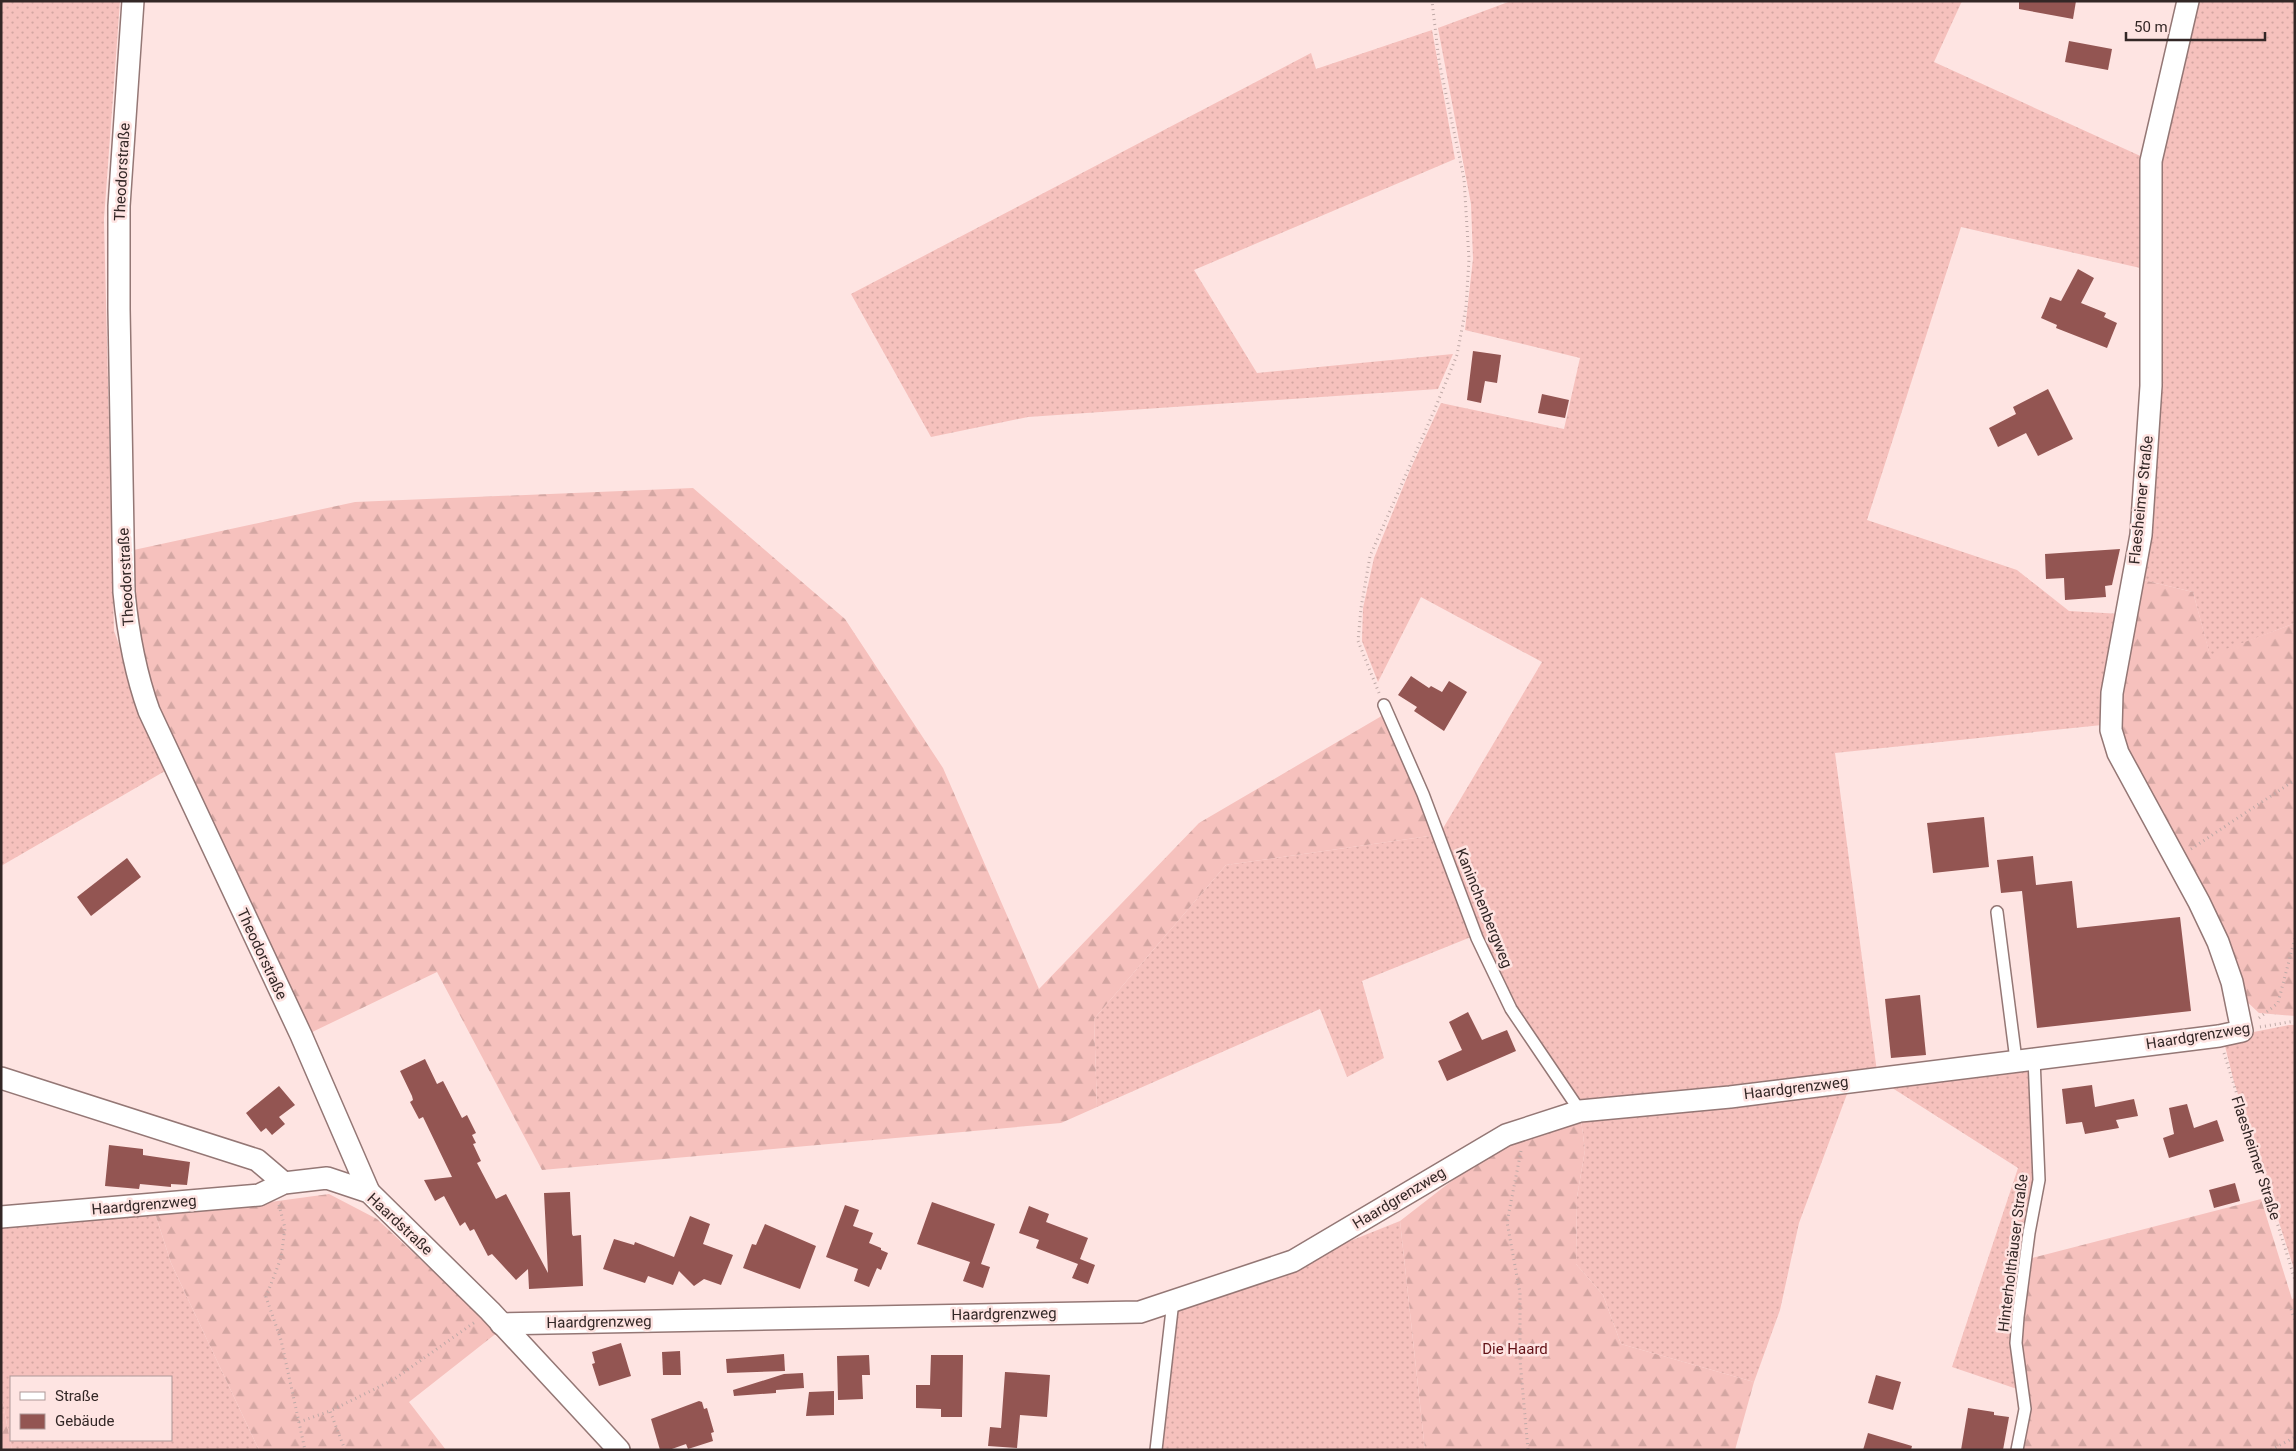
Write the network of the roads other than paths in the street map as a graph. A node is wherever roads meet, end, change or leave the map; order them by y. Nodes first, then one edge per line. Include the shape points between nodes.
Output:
1 (133, 1) edge
2 (2188, 1) edge
3 (1384, 705) road end
4 (1997, 912) dead end
5 (2242, 1030) joint
6 (2025, 1059) junction
7 (1, 1078) edge
8 (1580, 1111) junction
9 (284, 1183) junction
10 (369, 1192) junction
11 (1, 1217) edge
12 (1173, 1301) junction
13 (496, 1318) junction
14 (619, 1450) edge
15 (1156, 1450) edge
16 (2017, 1450) edge

1 - 10 street, Theodorstraße via 119,206 118,309 124,592 133,656 149,711 301,1036
2 - 5 street, Flaesheimer Straße via 2151,161 2151,386 2141,536 2112,693 2111,730 2118,753 2218,942 2232,982
3 - 8 lane, Kaninchenbergweg via 1423,794 1477,938 1511,1009
4 - 6 lane, Hinterholthäuser Straße
5 - 6 street, Haardgrenzweg via 2219,1036
6 - 8 street, Haardgrenzweg via 1730,1097
6 - 16 lane, Hinterholthäuser Straße via 2039,1180 2018,1317 2016,1343 2025,1409
7 - 9 street via 257,1160
8 - 12 street, Haardgrenzweg via 1506,1135 1293,1261
9 - 10 street, Haardstraße via 327,1178
9 - 11 street, Haardgrenzweg via 259,1195
10 - 13 street, Haardstraße
12 - 13 street, Haardgrenzweg via 1140,1312
12 - 15 lane
13 - 14 street, Haardstraße

